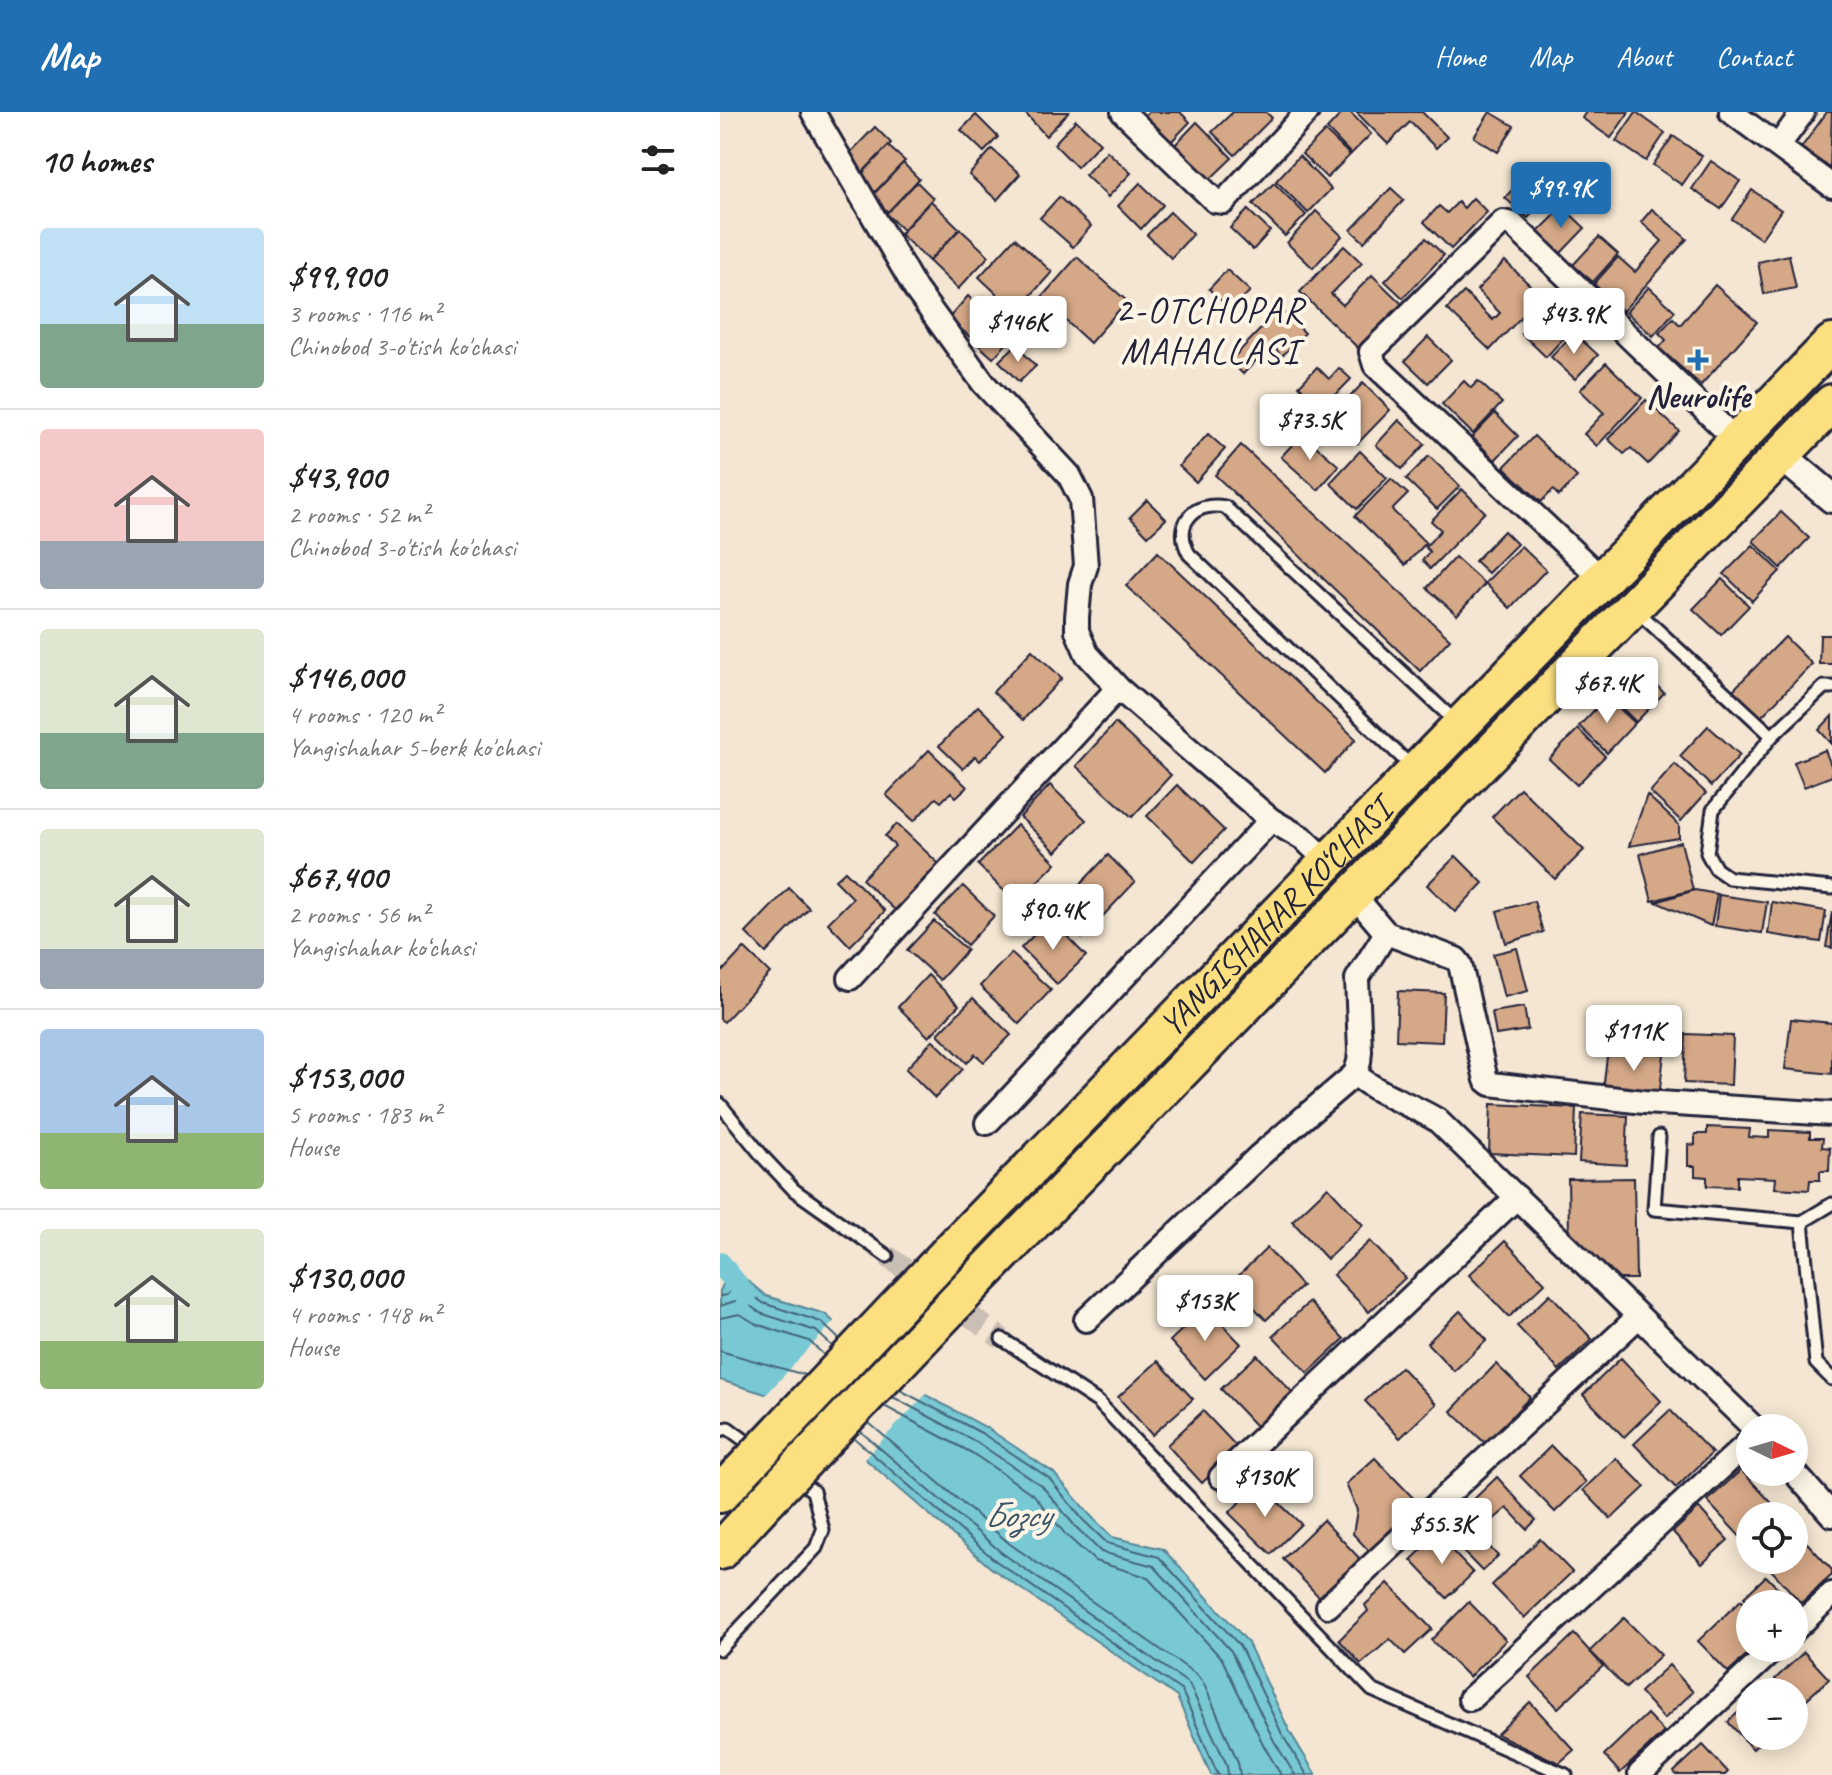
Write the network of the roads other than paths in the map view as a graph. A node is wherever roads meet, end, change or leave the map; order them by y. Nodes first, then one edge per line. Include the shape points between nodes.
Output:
1 (813, 112) edge
2 (1123, 112) edge
3 (1307, 112) edge
4 (1731, 112) edge
5 (1803, 112) edge
6 (1779, 145) junction
7 (1832, 186) edge
8 (1832, 343) edge
9 (1832, 403) edge
10 (1737, 441) junction
11 (1781, 455) junction
12 (1832, 498) edge
13 (1672, 508) junction
14 (1702, 536) junction
15 (1602, 579) junction
16 (1633, 607) junction
17 (1528, 656) junction
18 (1558, 684) junction
19 (1832, 687) edge
20 (1118, 688) junction
21 (1460, 726) junction
22 (1772, 736) junction
23 (1416, 771) junction
24 (1271, 820) junction
25 (1328, 862) junction
26 (1832, 888) edge
27 (1353, 894) junction
28 (1386, 933) junction
29 (850, 978) dead end
30 (1355, 1074) junction
31 (720, 1104) edge
32 (1832, 1114) edge
33 (987, 1123) dead end
34 (1659, 1137) dead end
35 (1517, 1197) junction
36 (1832, 1204) edge
37 (1802, 1222) junction
38 (887, 1256) tunnel mouth
39 (1638, 1317) junction
40 (1086, 1320) dead end
41 (1002, 1339) tunnel mouth
42 (1832, 1379) edge
43 (1739, 1414) edge
44 (720, 1430) edge
45 (1736, 1454) edge
46 (1221, 1477) dead end
47 (731, 1483) edge
48 (1806, 1486) edge
49 (1832, 1515) edge
50 (720, 1551) edge
51 (1832, 1594) edge
52 (1328, 1606) dead end
53 (1808, 1617) edge
54 (720, 1649) edge
55 (1760, 1662) edge
56 (1470, 1699) dead end
57 (1640, 1774) edge
58 (1566, 1775) edge

1 - 20 street via 916,290 984,384 1076,487 1086,566 1077,631 1087,654
2 - 3 street via 1215,201 1224,202
4 - 6 street
5 - 6 street
6 - 7 street
8 - 10 main road, YANGISHAHAR KO‘CHASI
9 - 11 main road, YANGISHAHAR KO‘CHASI
10 - 13 main road, YANGISHAHAR KO‘CHASI
10 - 15 street via 1512,224 1503,222 1371,352 1375,365
11 - 12 street
11 - 14 main road, YANGISHAHAR KO‘CHASI
13 - 14 main road
13 - 15 main road, YANGISHAHAR KO‘CHASI
14 - 16 main road, YANGISHAHAR KO‘CHASI
15 - 17 main road, YANGISHAHAR KO‘CHASI
16 - 18 main road, YANGISHAHAR KO‘CHASI
16 - 22 lane
17 - 18 main road
17 - 21 main road, YANGISHAHAR KO‘CHASI
18 - 27 main road, YANGISHAHAR KO‘CHASI
19 - 22 lane via 1824,687
20 - 24 street
20 - 29 street
21 - 23 main road, YANGISHAHAR KO‘CHASI
21 - 23 lane via 1225,507 1200,507 1182,527 1189,554
22 - 26 lane via 1713,810 1707,853 1729,878
23 - 25 main road, YANGISHAHAR KO‘CHASI
24 - 25 street via 1304,839
24 - 33 street
25 - 47 main road, YANGISHAHAR KO‘CHASI, bridge
27 - 28 street
27 - 50 main road, YANGISHAHAR KO‘CHASI, bridge
28 - 30 street via 1357,979 1360,1051
28 - 32 street via 1460,964 1491,1084 1644,1102
30 - 35 street via 1382,1094 1437,1120
30 - 40 street via 1259,1156
31 - 38 lane via 794,1190
34 - 37 lane via 1654,1209
35 - 39 street
35 - 46 street
36 - 37 lane
37 - 42 lane via 1816,1363
39 - 43 street
39 - 52 street
41 - 58 lane via 1098,1402 1372,1690
44 - 54 lane via 728,1428 813,1491 823,1530 816,1548
45 - 56 street
48 - 49 street
51 - 53 street
55 - 57 street

